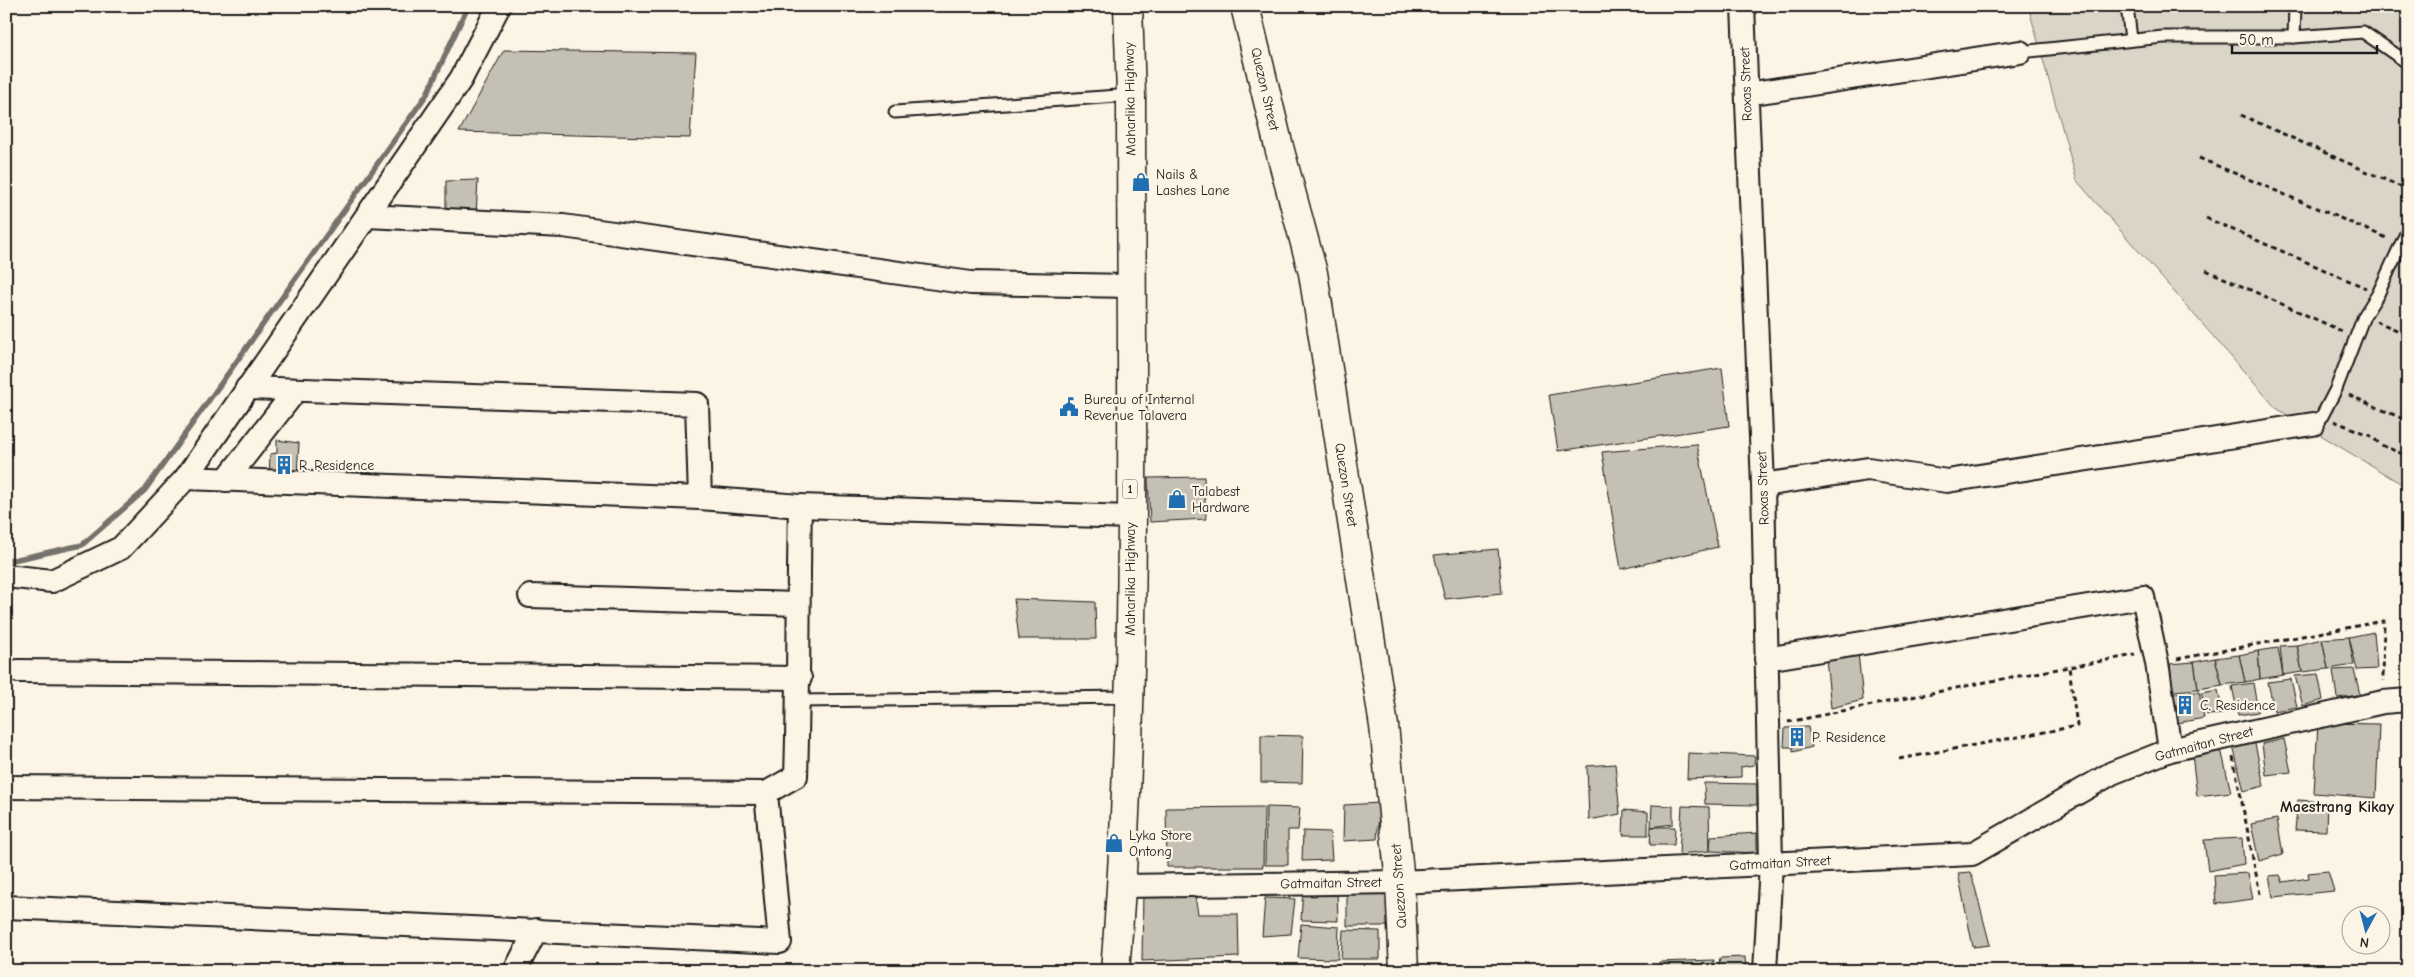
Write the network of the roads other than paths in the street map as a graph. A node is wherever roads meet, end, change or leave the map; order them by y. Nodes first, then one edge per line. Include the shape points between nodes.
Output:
1 (499, 6) edge
2 (1128, 6) edge
3 (1245, 6) edge
4 (1743, 6) edge
5 (2127, 6) edge
6 (2295, 6) edge
7 (2294, 37) junction
8 (2130, 39) junction
9 (2020, 52) joint
10 (2408, 63) edge
11 (1747, 94) junction
12 (1131, 95) junction
13 (895, 112) dead end
14 (367, 216) junction
15 (2408, 229) edge
16 (1131, 286) junction
17 (247, 388) junction
18 (296, 390) junction
19 (2318, 420) joint
20 (186, 478) junction
21 (226, 480) junction
22 (1764, 485) junction
23 (700, 498) junction
24 (800, 506) junction
25 (1130, 517) junction
26 (6, 576) edge
27 (530, 596) dead end
28 (798, 604) junction
29 (1766, 659) junction
30 (18, 671) dead end
31 (800, 678) junction
32 (1130, 697) junction
33 (2408, 700) edge
34 (799, 701) junction
35 (2170, 750) junction
36 (6, 787) edge
37 (766, 792) junction
38 (1771, 864) junction
39 (1400, 882) junction
40 (1122, 886) junction
41 (6, 907) edge
42 (536, 930) junction
43 (515, 971) edge
44 (1115, 971) edge
45 (1404, 971) edge
46 (1765, 971) edge

1 - 14 street via 461,79
2 - 12 main road, Maharlika Highway / 1
3 - 39 main road, Quezon Street via 1313,273 1384,726
4 - 11 street, Roxas Street
5 - 8 lane
6 - 7 lane
7 - 8 lane
7 - 10 lane via 2363,32
8 - 9 lane
9 - 11 street
11 - 22 street, Roxas Street
12 - 13 lane
12 - 16 main road, Maharlika Highway / 1
14 - 16 street via 563,226 971,283
14 - 17 street
15 - 19 lane via 2378,294 2364,316 2336,389
16 - 25 main road, Maharlika Highway / 1
17 - 18 street
17 - 20 street
18 - 21 street
18 - 23 street via 697,404
19 - 22 street via 1947,481 1868,469
20 - 21 street
20 - 26 street via 121,548 52,581
21 - 23 street
22 - 29 street, Roxas Street
23 - 24 street
24 - 25 street
24 - 28 street
25 - 32 main road, Maharlika Highway / 1
27 - 28 street
28 - 31 street
29 - 35 street via 2143,597
29 - 38 street, Roxas Street
30 - 31 street
31 - 34 street
32 - 34 lane
32 - 40 main road, Maharlika Highway / 1
33 - 35 street, Gatmaitan Street via 2382,702
34 - 37 street via 796,776
35 - 38 street, Gatmaitan Street via 2112,772 1972,854
36 - 37 street
37 - 42 street via 780,942
38 - 39 street, Gatmaitan Street
38 - 46 street, Roxas Street
39 - 40 street, Gatmaitan Street
39 - 45 main road, Quezon Street
40 - 44 main road, Maharlika Highway / 1
41 - 42 street
42 - 43 street

